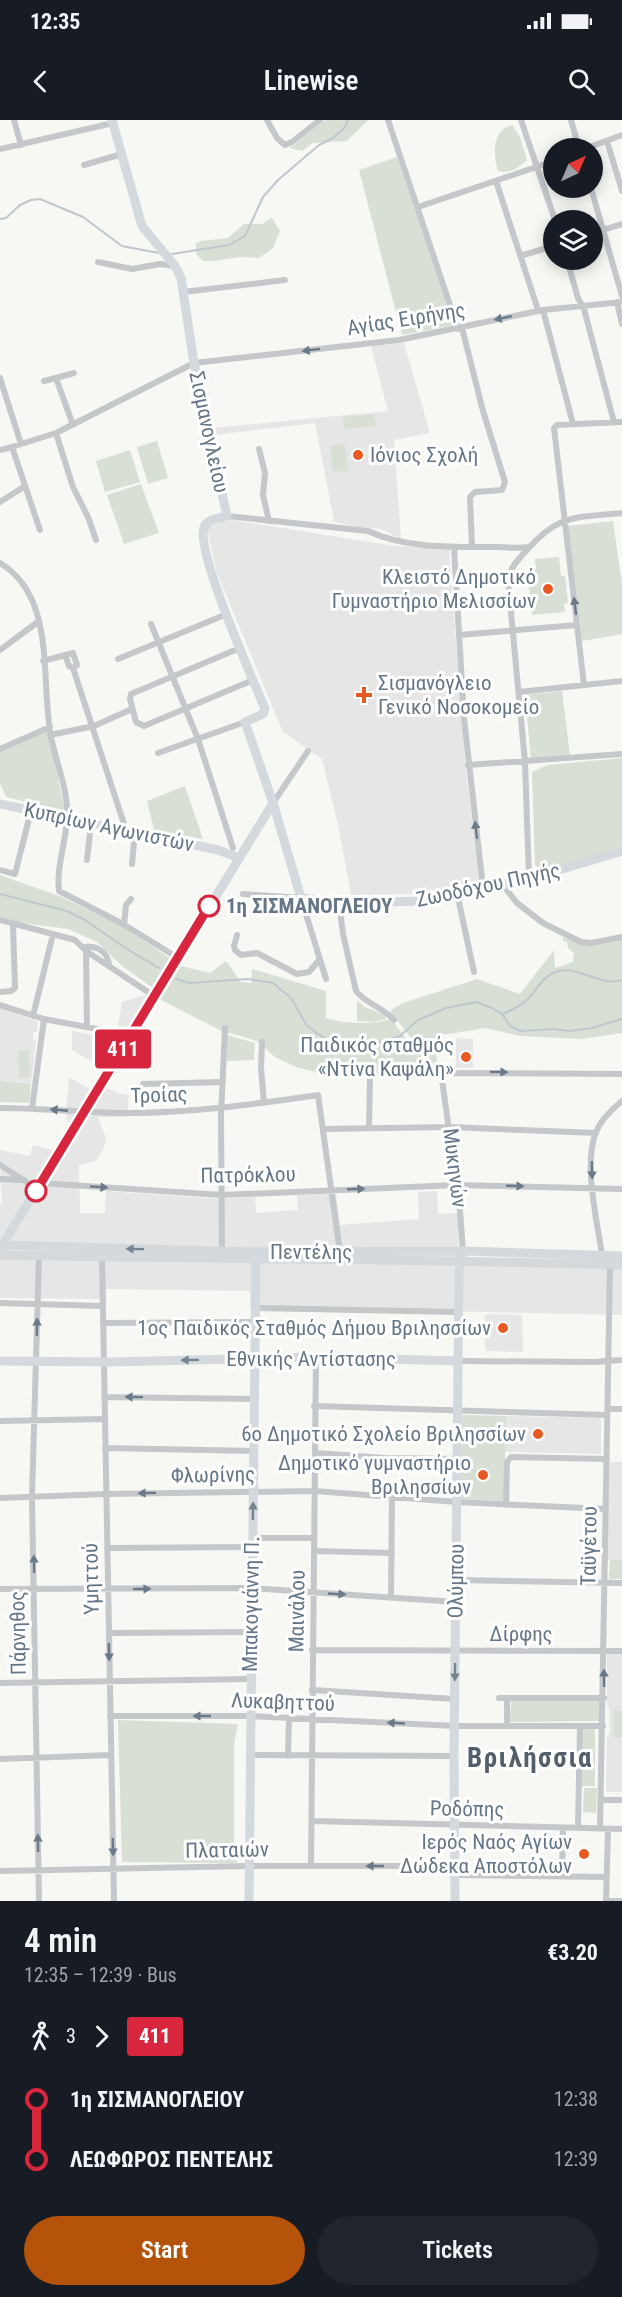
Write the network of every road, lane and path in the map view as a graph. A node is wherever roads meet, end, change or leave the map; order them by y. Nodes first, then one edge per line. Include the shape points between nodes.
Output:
1 (14, 120) edge
2 (267, 120) edge
3 (320, 120) edge
4 (388, 120) edge
5 (521, 120) edge
6 (571, 120) edge
7 (112, 121) edge
8 (622, 135) edge
9 (576, 138) edge
10 (608, 141) junction
11 (603, 143) edge
12 (21, 145) junction
13 (0, 149) edge
14 (122, 154) junction
15 (84, 165) dead end
16 (543, 166) edge
17 (537, 168) junction
18 (496, 181) junction
19 (622, 192) edge
20 (418, 207) junction
21 (552, 210) edge
22 (622, 224) edge
23 (603, 229) joint
24 (543, 249) edge
25 (520, 256) junction
26 (98, 262) dead end
27 (175, 266) junction
28 (570, 270) edge
29 (285, 280) dead end
30 (183, 292) junction
31 (622, 296) edge
32 (619, 302) edge
33 (582, 304) junction
34 (541, 310) junction
35 (622, 324) edge
36 (460, 328) junction
37 (194, 363) junction
38 (74, 373) dead end
39 (0, 378) edge
40 (56, 378) junction
41 (44, 381) dead end
42 (614, 422) junction
43 (622, 422) edge
44 (73, 424) junction
45 (573, 424) junction
46 (56, 433) junction
47 (21, 444) junction
48 (12, 447) junction
49 (259, 449) dead end
50 (0, 450) edge
51 (25, 486) junction
52 (0, 502) edge
53 (622, 513) edge
54 (227, 516) junction
55 (565, 520) junction
56 (269, 521) junction
57 (40, 530) dead end
58 (96, 540) dead end
59 (472, 546) junction
60 (454, 547) junction
61 (530, 547) junction
62 (0, 563) edge
63 (226, 614) junction
64 (39, 621) junction
65 (151, 624) dead end
66 (577, 625) junction
67 (513, 630) junction
68 (459, 635) junction
69 (158, 642) junction
70 (240, 648) junction
71 (0, 650) edge
72 (65, 655) junction
73 (118, 659) dead end
74 (43, 661) junction
75 (73, 668) junction
76 (173, 676) junction
77 (253, 680) junction
78 (622, 681) edge
79 (584, 685) junction
80 (519, 692) junction
81 (186, 708) junction
82 (132, 709) junction
83 (245, 722) junction
84 (94, 726) junction
85 (50, 731) junction
86 (198, 739) junction
87 (0, 749) edge
88 (308, 751) dead end
89 (158, 753) dead end
90 (622, 754) edge
91 (525, 762) junction
92 (468, 765) junction
93 (273, 803) junction
94 (0, 804) edge
95 (31, 811) junction
96 (67, 818) junction
97 (91, 823) junction
98 (130, 831) junction
99 (622, 851) edge
100 (231, 852) junction
101 (87, 860) dead end
102 (132, 864) dead end
103 (0, 870) edge
104 (231, 871) junction
105 (529, 879) junction
106 (502, 884) junction
107 (483, 888) junction
108 (456, 893) junction
109 (243, 894) dead end
110 (301, 898) junction
111 (131, 899) dead end
112 (339, 902) junction
113 (0, 920) edge
114 (13, 925) junction
115 (124, 925) junction
116 (53, 934) junction
117 (237, 935) dead end
118 (622, 937) edge
119 (85, 949) junction
120 (178, 958) junction
121 (319, 960) junction
122 (474, 972) dead end
123 (326, 979) dead end
124 (0, 992) edge
125 (151, 994) junction
126 (0, 1005) edge
127 (33, 1016) junction
128 (44, 1019) junction
129 (394, 1020) dead end
130 (87, 1027) junction
131 (225, 1028) dead end
132 (262, 1042) dead end
133 (123, 1048) junction
134 (622, 1074) edge
135 (370, 1075) dead end
136 (223, 1082) junction
137 (143, 1084) dead end
138 (622, 1101) edge
139 (264, 1102) junction
140 (0, 1108) edge
141 (32, 1108) junction
142 (222, 1108) junction
143 (83, 1113) junction
144 (369, 1127) junction
145 (450, 1127) junction
146 (323, 1129) junction
147 (596, 1133) junction
148 (0, 1165) edge
149 (0, 1179) edge
150 (22, 1180) junction
151 (457, 1185) junction
152 (38, 1186) junction
153 (593, 1189) junction
154 (622, 1189) edge
155 (332, 1190) junction
156 (222, 1195) junction
157 (1, 1250) edge
158 (222, 1251) junction
159 (340, 1252) junction
160 (602, 1255) junction
161 (39, 1256) junction
162 (461, 1256) junction
163 (622, 1256) edge
164 (102, 1257) junction
165 (257, 1257) junction
166 (610, 1264) junction
167 (622, 1264) edge
168 (0, 1303) edge
169 (37, 1303) junction
170 (103, 1306) junction
171 (257, 1308) junction
172 (459, 1312) junction
173 (256, 1322) junction
174 (103, 1323) junction
175 (316, 1357) junction
176 (256, 1359) junction
177 (622, 1360) edge
178 (0, 1361) edge
179 (36, 1361) junction
180 (458, 1361) junction
181 (104, 1362) junction
182 (609, 1362) junction
183 (104, 1397) junction
184 (255, 1399) junction
185 (314, 1406) junction
186 (622, 1409) edge
187 (458, 1412) junction
188 (608, 1412) junction
189 (105, 1419) junction
190 (0, 1421) edge
191 (34, 1421) junction
192 (105, 1448) junction
193 (254, 1451) junction
194 (316, 1453) junction
195 (457, 1459) junction
196 (607, 1459) junction
197 (254, 1491) junction
198 (315, 1491) junction
199 (106, 1494) junction
200 (32, 1497) junction
201 (0, 1498) edge
202 (392, 1498) junction
203 (457, 1502) junction
204 (506, 1505) junction
205 (606, 1509) junction
206 (314, 1538) junction
207 (253, 1542) junction
208 (107, 1548) junction
209 (314, 1551) junction
210 (392, 1553) junction
211 (456, 1580) junction
212 (604, 1583) junction
213 (622, 1583) edge
214 (34, 1588) junction
215 (252, 1588) junction
216 (0, 1589) edge
217 (108, 1590) junction
218 (313, 1593) junction
219 (392, 1597) junction
220 (456, 1602) junction
221 (251, 1632) junction
222 (109, 1633) junction
223 (312, 1650) junction
224 (455, 1650) junction
225 (603, 1651) junction
226 (622, 1651) edge
227 (250, 1679) junction
228 (110, 1681) junction
229 (0, 1683) edge
230 (36, 1683) junction
231 (312, 1690) junction
232 (499, 1698) dead end
233 (507, 1698) junction
234 (604, 1698) junction
235 (455, 1699) junction
236 (110, 1716) junction
237 (249, 1716) junction
238 (289, 1717) junction
239 (312, 1720) junction
240 (455, 1726) junction
241 (507, 1726) junction
242 (580, 1726) junction
243 (603, 1726) junction
244 (111, 1755) junction
245 (249, 1755) junction
246 (312, 1755) junction
247 (37, 1756) junction
248 (288, 1756) junction
249 (454, 1756) junction
250 (0, 1759) edge
251 (601, 1800) junction
252 (622, 1800) edge
253 (312, 1821) junction
254 (454, 1825) junction
255 (563, 1827) junction
256 (578, 1828) junction
257 (600, 1828) junction
258 (608, 1829) junction
259 (622, 1829) edge
260 (248, 1866) junction
261 (311, 1866) junction
262 (113, 1868) junction
263 (39, 1870) junction
264 (455, 1870) junction
265 (0, 1871) edge
266 (562, 1876) junction
267 (606, 1877) junction
268 (39, 1901) edge
269 (114, 1901) edge
270 (249, 1901) edge
271 (455, 1901) edge
272 (606, 1901) edge
273 (622, 1901) edge

1 - 12 street
2 - 3 street via 285,145
4 - 20 street
5 - 17 street
6 - 9 street
7 - 12 street
7 - 14 street, Σισμανογλείου
8 - 10 street
10 - 11 street
10 - 19 street
12 - 13 street
14 - 15 street
14 - 27 street, Σισμανογλείου via 142,226
16 - 17 street
17 - 18 street
17 - 21 street
18 - 20 street
18 - 25 street
20 - 36 street
22 - 23 street
23 - 31 street
24 - 25 street
25 - 34 street
26 - 27 street via 132,269 160,264
27 - 30 street, Σισμανογλείου
28 - 33 street
29 - 30 street
30 - 37 street, Σισμανογλείου
32 - 33 street, Αγίας Ειρήνης
32 - 35 street
33 - 34 street, Αγίας Ειρήνης
33 - 42 street
34 -> 36 street, Αγίας Ειρήνης
34 - 45 street
36 -> 37 street, Αγίας Ειρήνης via 399,340
36 - 59 street via 505,482 502,490 475,492 470,497
37 - 44 street
37 - 54 street, Σισμανογλείου
38 - 40 street
39 - 47 street
40 - 41 street
40 - 44 street
42 - 43 street
42 - 45 street
44 - 46 street
45 - 55 street via 554,428
46 - 47 street
46 - 58 street
47 - 48 street
48 - 50 street
48 - 51 street
49 - 56 street via 266,473 263,495
51 - 52 street
51 - 57 street
53 - 55 street
54 - 56 street
54 - 63 street, Σισμανογλείου via 208,522 203,530 210,570
55 - 61 street
66 -> 55 street
56 - 60 street via 368,531 404,542
59 - 60 street
59 - 61 street
60 - 68 street
61 - 67 street via 509,573
62 - 64 street via 21,579
63 - 69 street
63 - 70 street, Σισμανογλείου
64 - 71 street
64 - 74 street
65 - 69 street
66 - 67 street
66 - 79 street
67 - 68 street
67 - 80 street
68 - 92 street
69 - 73 street
69 - 76 street
70 - 76 street
70 - 77 street, Σισμανογλείου
72 - 74 street
72 - 75 street
72 - 75 street via 73,653 77,665
74 - 85 street
75 - 84 street
76 - 81 street
76 - 82 street via 131,694
77 - 81 street
77 - 83 street, Σισμανογλείου via 266,710
78 - 79 street
79 - 80 street
80 - 91 street
81 - 82 street via 141,726
81 - 86 street
82 - 84 street
83 - 86 street
83 - 93 street
84 - 85 street
84 - 98 street
85 - 87 street
85 - 96 street
86 - 89 street
86 - 100 street
88 - 93 street
90 - 91 street
91 - 92 street
91 - 105 street
107 -> 92 street
93 - 100 street
93 - 110 street
94 - 95 street, Κυπρίων Αγωνιστών
95 - 96 street, Κυπρίων Αγωνιστών
95 - 103 street via 15,874
96 - 97 street, Κυπρίων Αγωνιστών
96 - 115 street via 58,891
97 - 98 street, Κυπρίων Αγωνιστών
97 - 101 street
98 - 100 street, Κυπρίων Αγωνιστών
98 - 102 street
99 - 105 street, Ζωοδόχου Πηγής
100 - 104 street
100 - 104 street
104 - 120 street
105 - 106 street, Ζωοδόχου Πηγής
106 - 107 street, Ζωοδόχου Πηγής
106 - 118 street via 517,903 543,923 581,942
107 - 108 street, Ζωοδόχου Πηγής
108 - 112 street, Ζωοδόχου Πηγής via 422,901
108 - 122 street
109 - 110 street, Ζωοδόχου Πηγής
110 - 112 street, Ζωοδόχου Πηγής
110 - 121 street
111 - 115 street via 126,905
112 - 129 street via 356,991
113 - 114 street
114 - 116 street
114 - 124 street via 15,988
115 - 120 street
116 - 119 street via 68,937
116 - 127 street
117 - 121 street via 237,953 257,953 297,974 309,972
119 - 125 street
119 - 130 street
120 - 125 street
121 - 123 street
125 - 133 street
126 - 127 street
127 - 128 street
128 - 130 street
128 - 141 street
130 - 133 street via 113,1033
131 - 136 street
132 - 139 street
133 - 143 street
145 -> 134 street, Μυκηνών via 442,1076 447,1072
135 - 144 street
136 - 137 street
136 - 142 street
138 - 147 street
139 - 142 street, Τροίας
139 - 146 street, Τροίας via 318,1095
140 - 141 street, Τροίας
143 -> 141 street, Τροίας
142 - 143 street, Τροίας
142 - 156 street
143 - 152 street
144 - 145 street
144 - 146 street
145 - 147 street
145 - 151 street, Μυκηνών
146 - 155 street
147 -> 153 street
148 - 150 street
149 - 150 street
150 - 152 street
151 -> 153 street, Πατρόκλου
155 -> 151 street, Πατρόκλου
151 - 162 street, Μυκηνών
152 -> 156 street, Πατρόκλου
152 - 157 street
153 - 154 street, Πατρόκλου
153 - 160 street
155 - 156 street, Πατρόκλου
155 - 159 street
156 - 158 street
158 -> 157 street, Πεντέλης
157 - 161 street, Πεντέλης
158 - 165 street, Πεντέλης
159 - 162 street, Πεντέλης
159 - 165 street, Πεντέλης
160 - 162 street, Πεντέλης
160 - 163 street, Πεντέλης
161 - 164 street, Πεντέλης
161 - 169 street, Πάρνηθος
162 - 165 street, Πεντέλης
162 - 166 street, Πεντέλης
162 - 172 street, Ολύμπου
164 - 165 street, Πεντέλης
164 - 170 street, Υμηττού
165 - 171 street, Μπακογιάννη Π.
166 - 167 street, Πεντέλης
166 - 182 street, Ταϋγέτου
168 - 169 street
169 - 170 street
179 -> 169 street, Πάρνηθος
170 - 174 street, Υμηττού
171 - 172 street
171 - 173 street, Μπακογιάννη Π.
172 - 180 street, Ολύμπου
173 - 174 street
173 - 176 street, Μπακογιάννη Π.
174 - 181 street, Υμηττού
175 - 176 street, Εθνικής Αντίστασης
175 - 180 street, Εθνικής Αντίστασης
175 - 185 street, Μαινάλου
176 -> 181 street, Εθνικής Αντίστασης
176 - 184 street, Μπακογιάννη Π.
177 - 182 street, Εθνικής Αντίστασης
178 - 179 street, Εθνικής Αντίστασης
179 - 181 street, Εθνικής Αντίστασης
179 - 191 street, Πάρνηθος
180 - 182 street, Εθνικής Αντίστασης
180 - 187 street, Ολύμπου
181 - 183 street, Υμηττού
182 - 188 street, Ταϋγέτου
184 -> 183 street
183 - 189 street, Υμηττού
184 - 193 street, Μπακογιάννη Π.
185 - 187 street
185 - 194 street, Μαινάλου
186 - 188 street
187 - 188 street
187 - 195 street, Ολύμπου
188 - 196 street, Ταϋγέτου
189 - 191 street
189 - 192 street, Υμηττού
190 - 191 street
191 - 200 street, Πάρνηθος
192 - 193 street
192 - 199 street, Υμηττού
193 - 197 street, Μπακογιάννη Π.
194 - 195 street
194 - 198 street, Μαινάλου
195 - 203 street, Ολύμπου
196 - 204 street via 510,1456
196 - 205 street, Ταϋγέτου
197 - 198 street, Φλωρίνης
197 -> 199 street, Φλωρίνης
207 -> 197 street, Μπακογιάννη Π.
198 - 202 street, Φλωρίνης
198 - 206 street, Μαινάλου
199 - 200 street, Φλωρίνης
199 - 208 street, Υμηττού
200 - 201 street, Φλωρίνης
214 -> 200 street, Πάρνηθος
202 - 203 street, Φλωρίνης
202 - 210 street
203 - 204 street, Φλωρίνης
203 - 211 street, Ολύμπου
204 - 205 street, Φλωρίνης
205 - 212 street, Ταϋγέτου
206 - 207 street
206 - 209 street, Μαινάλου
207 - 208 street
207 - 215 street, Μπακογιάννη Π.
208 - 217 street, Υμηττού
209 - 210 street
209 - 218 street, Μαινάλου
210 - 219 street
211 - 212 street
211 - 220 street, Ολύμπου
212 - 213 street
212 - 225 street, Ταϋγέτου
214 - 216 street
214 - 217 street
214 - 230 street, Πάρνηθος
217 -> 215 street
215 - 218 street
215 - 221 street, Μπακογιάννη Π.
217 - 222 street, Υμηττού
218 -> 219 street
218 - 223 street, Μαινάλου
219 - 220 street
220 - 224 street, Ολύμπου
221 - 222 street
221 - 227 street, Μπακογιάννη Π.
222 -> 228 street, Υμηττού
223 - 224 street, Δίρφης
223 - 231 street, Μαινάλου
224 - 225 street, Δίρφης
224 -> 235 street, Ολύμπου
225 - 226 street, Δίρφης
234 -> 225 street, Ταϋγέτου
227 - 228 street
227 - 237 street, Μπακογιάννη Π.
228 - 230 street
228 - 236 street, Υμηττού
229 - 230 street
230 - 247 street, Πάρνηθος
231 - 235 street
231 - 239 street, Μαινάλου
232 - 233 street
233 - 234 street
233 - 241 street
234 - 243 street, Ταϋγέτου
235 - 240 street, Ολύμπου
237 -> 236 street, Λυκαβηττού
236 - 244 street, Υμηττού
237 - 238 street, Λυκαβηττού
237 - 245 street, Μπακογιάννη Π.
238 - 239 street, Λυκαβηττού
238 - 248 street
240 -> 239 street, Λυκαβηττού
239 - 246 street, Μαινάλου
240 - 241 street, Λυκαβηττού
240 - 249 street, Ολύμπου
241 - 242 street, Λυκαβηττού
242 - 243 street, Λυκαβηττού
242 - 256 street
243 - 251 street, Ταϋγέτου
244 - 247 street
244 -> 262 street, Υμηττού
245 - 248 street
245 - 260 street, Μπακογιάννη Π.
246 - 248 street
246 - 249 street
246 - 253 street, Μαινάλου
247 - 250 street
263 -> 247 street, Πάρνηθος
249 - 254 street, Ολύμπου
251 - 252 street
251 - 257 street, Ταϋγέτου
253 - 254 street, Ροδόπης
253 - 261 street, Μαινάλου
254 - 255 street, Ροδόπης
254 - 264 street, Ολύμπου
255 - 256 street, Ροδόπης
255 - 266 street
256 - 257 street, Ροδόπης
257 - 258 street, Ροδόπης
258 - 259 street, Ροδόπης
258 - 267 street
260 - 261 street, Πλαταιών
260 - 262 street, Πλαταιών
260 - 270 street, Μπακογιάννη Π.
264 -> 261 street, Πλαταιών
262 - 263 street, Πλαταιών
262 - 269 street, Υμηττού
263 - 265 street, Πλαταιών
263 - 268 street, Πάρνηθος
264 - 266 street, Πλαταιών
264 - 271 street, Ολύμπου
266 - 267 street, Πλαταιών
267 - 272 street
272 - 273 street

